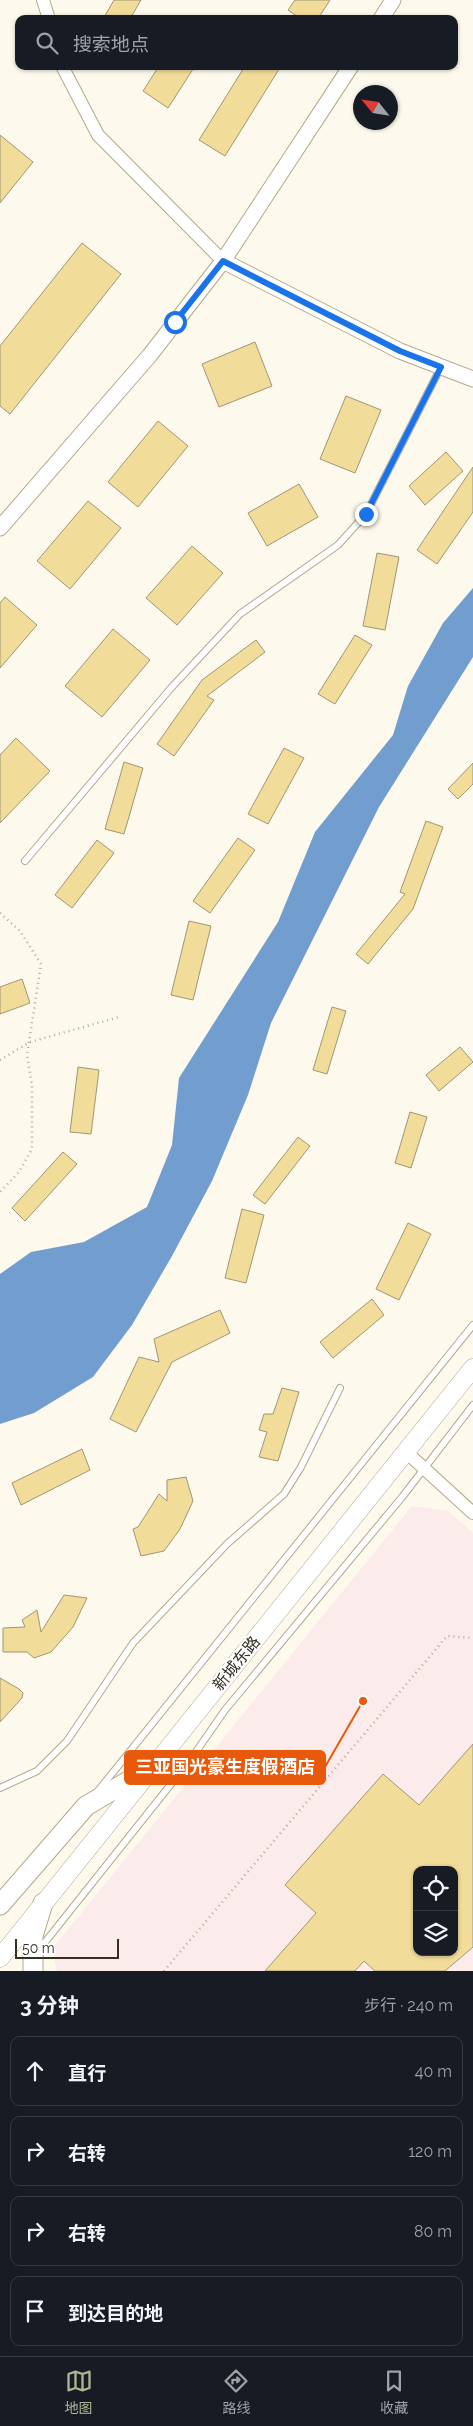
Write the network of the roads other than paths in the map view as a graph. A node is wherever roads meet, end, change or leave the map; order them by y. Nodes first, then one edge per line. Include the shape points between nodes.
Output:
1 (43, 0) edge
2 (393, 0) edge
3 (48, 15) edge
4 (384, 15) edge
5 (64, 70) edge
6 (348, 70) edge
7 (223, 261) junction
8 (441, 367) junction
9 (473, 379) edge
10 (0, 528) edge
11 (25, 861) dead end
12 (473, 1325) edge
13 (473, 1368) edge
14 (340, 1388) dead end
15 (473, 1405) edge
16 (406, 1451) junction
17 (424, 1468) junction
18 (473, 1513) edge
19 (152, 1767) junction
20 (0, 1788) edge
21 (86, 1806) junction
22 (43, 1903) junction
23 (0, 1905) edge
24 (0, 1958) edge
25 (32, 1966) edge

1 - 3 street
2 - 4 street
5 - 7 street via 98,136
6 - 7 street
7 - 8 street via 400,351
7 - 10 street via 150,355
8 - 9 street
8 - 11 lane via 366,514 338,544 240,614 171,688
12 - 21 lane
13 - 16 main road, 新城东路
14 - 20 lane via 284,1494 227,1544 133,1643 67,1741 37,1771
15 - 17 lane
16 - 17 street
16 - 19 main road, 新城东路
17 - 18 street
17 - 25 lane via 225,1710
19 - 21 main road
19 - 22 main road, 新城东路
21 - 23 main road
22 - 24 main road, 新城东路
22 - 25 main road via 33,1936

